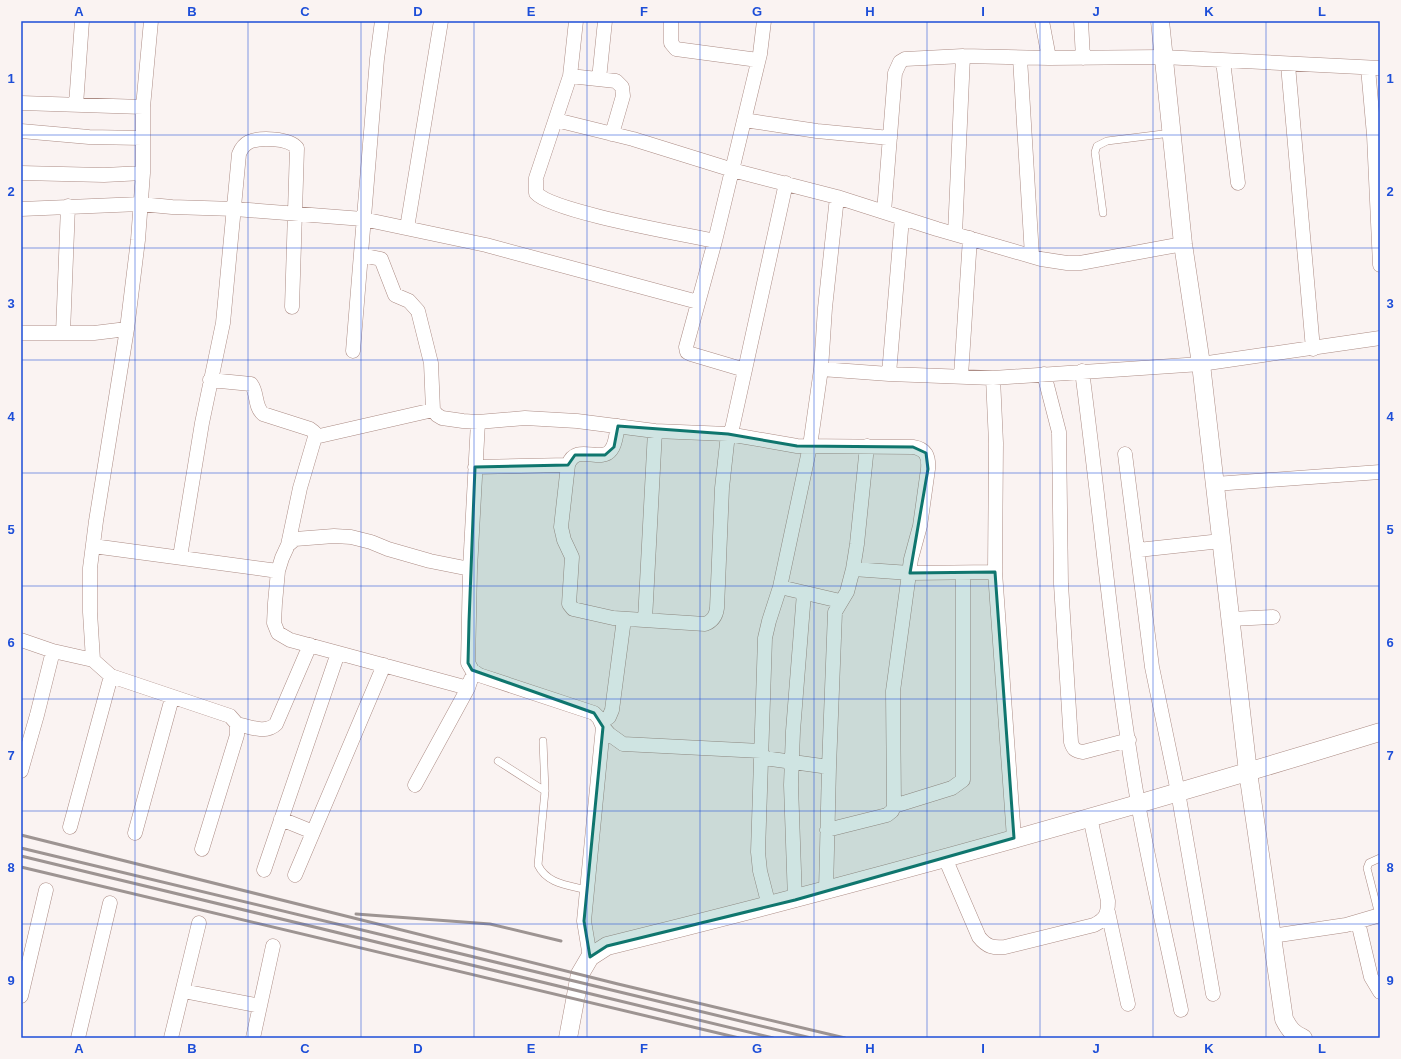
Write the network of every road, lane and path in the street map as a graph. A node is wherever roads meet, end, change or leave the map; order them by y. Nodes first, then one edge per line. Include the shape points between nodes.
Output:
1 (82, 21) edge
2 (151, 21) edge
3 (382, 21) edge
4 (441, 21) edge
5 (576, 21) edge
6 (605, 21) edge
7 (671, 21) edge
8 (764, 21) edge
9 (1042, 21) edge
10 (1081, 21) edge
11 (1160, 21) edge
12 (963, 56) junction
13 (1163, 57) junction
14 (1020, 58) junction
15 (1049, 58) junction
16 (1083, 58) junction
17 (758, 60) junction
18 (1223, 61) junction
19 (1288, 65) junction
20 (1374, 68) edge
21 (570, 76) junction
22 (599, 79) junction
23 (21, 102) edge
24 (76, 105) junction
25 (143, 107) junction
26 (556, 120) junction
27 (744, 120) junction
28 (21, 131) edge
29 (1171, 133) junction
30 (612, 134) junction
31 (142, 138) junction
32 (890, 138) junction
33 (732, 169) junction
34 (21, 173) edge
35 (143, 173) junction
36 (786, 183) junction
37 (1238, 183) dead end
38 (838, 197) junction
39 (140, 204) junction
40 (68, 206) junction
41 (21, 209) edge
42 (235, 209) junction
43 (884, 212) junction
44 (294, 213) junction
45 (1103, 213) dead end
46 (902, 218) junction
47 (363, 220) junction
48 (407, 228) junction
49 (955, 234) junction
50 (970, 238) junction
51 (715, 241) junction
52 (1183, 244) junction
53 (360, 255) junction
54 (1032, 256) junction
55 (1380, 265) edge
56 (698, 302) junction
57 (292, 307) dead end
58 (127, 329) junction
59 (21, 332) edge
60 (62, 333) junction
61 (1380, 338) edge
62 (1313, 349) junction
63 (353, 351) dead end
64 (1201, 364) junction
65 (821, 369) junction
66 (745, 370) junction
67 (1082, 371) junction
68 (889, 374) junction
69 (1044, 374) junction
70 (961, 376) junction
71 (993, 378) junction
72 (210, 380) junction
73 (433, 410) junction
74 (478, 422) junction
75 (618, 426) junction
76 (655, 431) junction
77 (728, 434) junction
78 (315, 437) junction
79 (810, 446) junction
80 (867, 446) junction
81 (1125, 454) dead end
82 (568, 465) junction
83 (475, 467) junction
84 (1380, 472) edge
85 (1215, 484) junction
86 (1221, 541) junction
87 (288, 545) junction
88 (93, 546) junction
89 (1138, 550) junction
90 (180, 557) junction
91 (470, 569) junction
92 (853, 569) junction
93 (278, 571) junction
94 (995, 572) junction
95 (910, 573) junction
96 (963, 573) junction
97 (780, 587) junction
98 (804, 593) junction
99 (840, 601) junction
100 (1272, 618) dead end
101 (624, 619) junction
102 (1230, 619) junction
103 (645, 620) junction
104 (21, 640) edge
105 (310, 645) junction
106 (53, 651) junction
107 (338, 653) junction
108 (93, 660) junction
109 (384, 665) junction
110 (472, 670) junction
111 (112, 676) junction
112 (468, 688) junction
113 (172, 698) junction
114 (237, 724) junction
115 (603, 724) junction
116 (1380, 732) edge
117 (1129, 740) junction
118 (543, 741) dead end
119 (761, 751) junction
120 (498, 761) dead end
121 (793, 762) junction
122 (828, 767) junction
123 (21, 771) edge
124 (1248, 772) junction
125 (415, 785) dead end
126 (545, 791) junction
127 (1178, 792) junction
128 (1138, 803) junction
129 (894, 806) junction
130 (1090, 817) junction
131 (281, 819) junction
132 (70, 827) dead end
133 (827, 830) junction
134 (313, 832) junction
135 (135, 833) dead end
136 (1014, 838) junction
137 (202, 850) dead end
138 (945, 858) junction
139 (1380, 858) edge
140 (264, 870) dead end
141 (295, 875) dead end
142 (46, 890) dead end
143 (587, 890) junction
144 (826, 891) junction
145 (796, 900) junction
146 (110, 902) dead end
147 (770, 906) junction
148 (1108, 912) junction
149 (1380, 915) edge
150 (1358, 922) junction
151 (199, 924) dead end
152 (1272, 936) junction
153 (273, 946) dead end
154 (590, 957) junction
155 (183, 991) junction
156 (1380, 992) edge
157 (1213, 994) dead end
158 (21, 996) edge
159 (1128, 1004) dead end
160 (260, 1006) junction
161 (1181, 1010) dead end
162 (78, 1038) edge
163 (171, 1038) edge
164 (253, 1038) edge
165 (568, 1038) edge
166 (1303, 1038) edge

1 - 24 street
2 - 25 street
3 - 47 street
4 - 48 street
5 - 21 street
6 - 22 street
7 - 17 street via 671,43 676,49
8 - 17 street
9 - 15 street
10 - 16 street
11 - 13 street
12 - 14 street
12 - 32 street via 905,59 900,62 895,73
12 - 49 street
13 - 16 street
13 - 18 street
13 - 29 street
14 - 15 street
14 - 54 street
15 - 16 street
17 - 27 street
18 - 19 street
18 - 37 street
19 - 20 street
19 - 62 street
20 - 55 street via 1374,134
21 - 22 street
21 - 26 street
22 - 30 street via 616,82 622,87 623,96
23 - 24 street
24 - 25 street
25 - 31 street
26 - 30 street
26 - 51 street via 536,178 536,193 541,198 573,210
27 - 32 street
27 - 33 street
28 - 31 street via 89,137
29 - 45 lane via 1108,141 1097,146 1095,152
29 - 52 street
30 - 33 street
31 - 35 street
32 - 43 street
33 - 36 street
33 - 51 street
34 - 35 street
35 - 39 street
36 - 38 street
36 - 66 street
38 - 43 street
38 - 65 street via 825,308
39 - 40 street
39 - 42 street
39 - 58 street
40 - 41 street
40 - 60 street
42 - 44 street
42 - 44 street via 239,154 242,147 256,140 285,140 292,142 297,148
42 - 72 street via 223,323
43 - 46 street
44 - 47 street
44 - 57 street
46 - 49 street
46 - 68 street
47 - 48 street
47 - 53 street
48 - 56 street via 486,245
49 - 50 street
50 - 54 street
50 - 70 street
51 - 56 street
52 - 54 street via 1080,263 1057,262
52 - 64 street
53 - 63 street
53 - 73 street via 381,258 395,295 409,301 418,311 430,363
56 - 66 street via 687,341 687,352
58 - 60 street
58 - 88 street
59 - 60 street
61 - 62 street
62 - 64 street
64 - 67 street
64 - 85 street
65 - 68 street
65 - 79 street
66 - 77 street via 732,429
67 - 69 street
67 - 117 street via 1108,595
68 - 70 street
69 - 71 street
69 - 117 street via 1059,432 1061,584 1071,742 1073,749 1083,752
70 - 71 street
71 - 94 street via 996,443
72 - 78 street via 252,384 259,410 263,414 310,429
72 - 90 street
73 - 74 street via 442,418
73 - 78 street
74 - 75 street via 525,418
74 - 83 street
75 - 76 street
75 - 82 street via 614,446 610,452 604,455 575,455 570,458
76 - 77 street
76 - 103 street
77 - 79 street
77 - 103 street via 722,488 717,608 714,618 705,624
78 - 87 street via 300,488
79 - 80 street
79 - 97 street
80 - 92 street
80 - 95 street via 920,448 929,460 920,526 911,558
81 - 89 street
82 - 83 street
82 - 101 street via 561,526 572,557 569,604 573,609
83 - 91 street
84 - 85 street
85 - 86 street
86 - 89 street
86 - 102 street
87 - 91 street via 295,539 309,537 351,537 430,561
87 - 93 street
88 - 90 street
88 - 108 street via 90,612
89 - 127 street via 1152,667
90 - 93 street
91 - 110 street via 468,663
92 - 95 street
92 - 99 street via 847,592
93 - 105 street via 274,623 278,633 286,639
94 - 96 street
94 - 136 street
95 - 96 street
95 - 129 street via 893,691
96 - 129 street via 963,780 952,788
97 - 98 street
97 - 119 street via 765,638
98 - 99 street
98 - 121 street
99 - 122 street via 835,612
100 - 102 street
101 - 103 street
101 - 115 street via 612,710
102 - 124 street
104 - 106 street
105 - 107 street
105 - 114 street via 276,724 264,729
106 - 108 street
106 - 123 street
107 - 109 street
107 - 131 street
108 - 111 street
109 - 112 street
109 - 134 street
110 - 112 street
110 - 115 street via 479,675 594,713
111 - 113 street
111 - 132 street
112 - 125 street
113 - 114 street via 230,716
113 - 135 street
114 - 137 street via 237,735
115 - 119 street via 609,734 623,744
115 - 143 street
116 - 124 street
117 - 128 street
118 - 126 lane
119 - 121 street via 764,758
119 - 147 street via 758,852 760,871
120 - 126 lane
121 - 122 street
121 - 145 street via 791,785
122 - 133 street
124 - 127 street
124 - 152 street
126 - 143 lane via 538,865 542,874 551,880
127 - 128 street
127 - 157 street
128 - 130 street
128 - 161 street
129 - 133 street via 886,815
130 - 136 street
130 - 148 street via 1108,901
131 - 134 street
131 - 140 street
133 - 144 street
134 - 141 street
136 - 138 street
138 - 144 street
138 - 148 street via 985,945 1005,947 1094,925 1103,920
139 - 149 lane via 1369,863 1367,875
142 - 158 street
143 - 154 street via 584,921
144 - 145 street
145 - 147 street
146 - 162 street
147 - 154 street via 607,946
148 - 159 street
149 - 150 street
150 - 152 street
150 - 156 street via 1371,977
151 - 155 street
152 - 166 street via 1284,1019 1288,1029
153 - 160 street
154 - 165 street via 580,974
155 - 160 street
155 - 163 street
160 - 164 street

